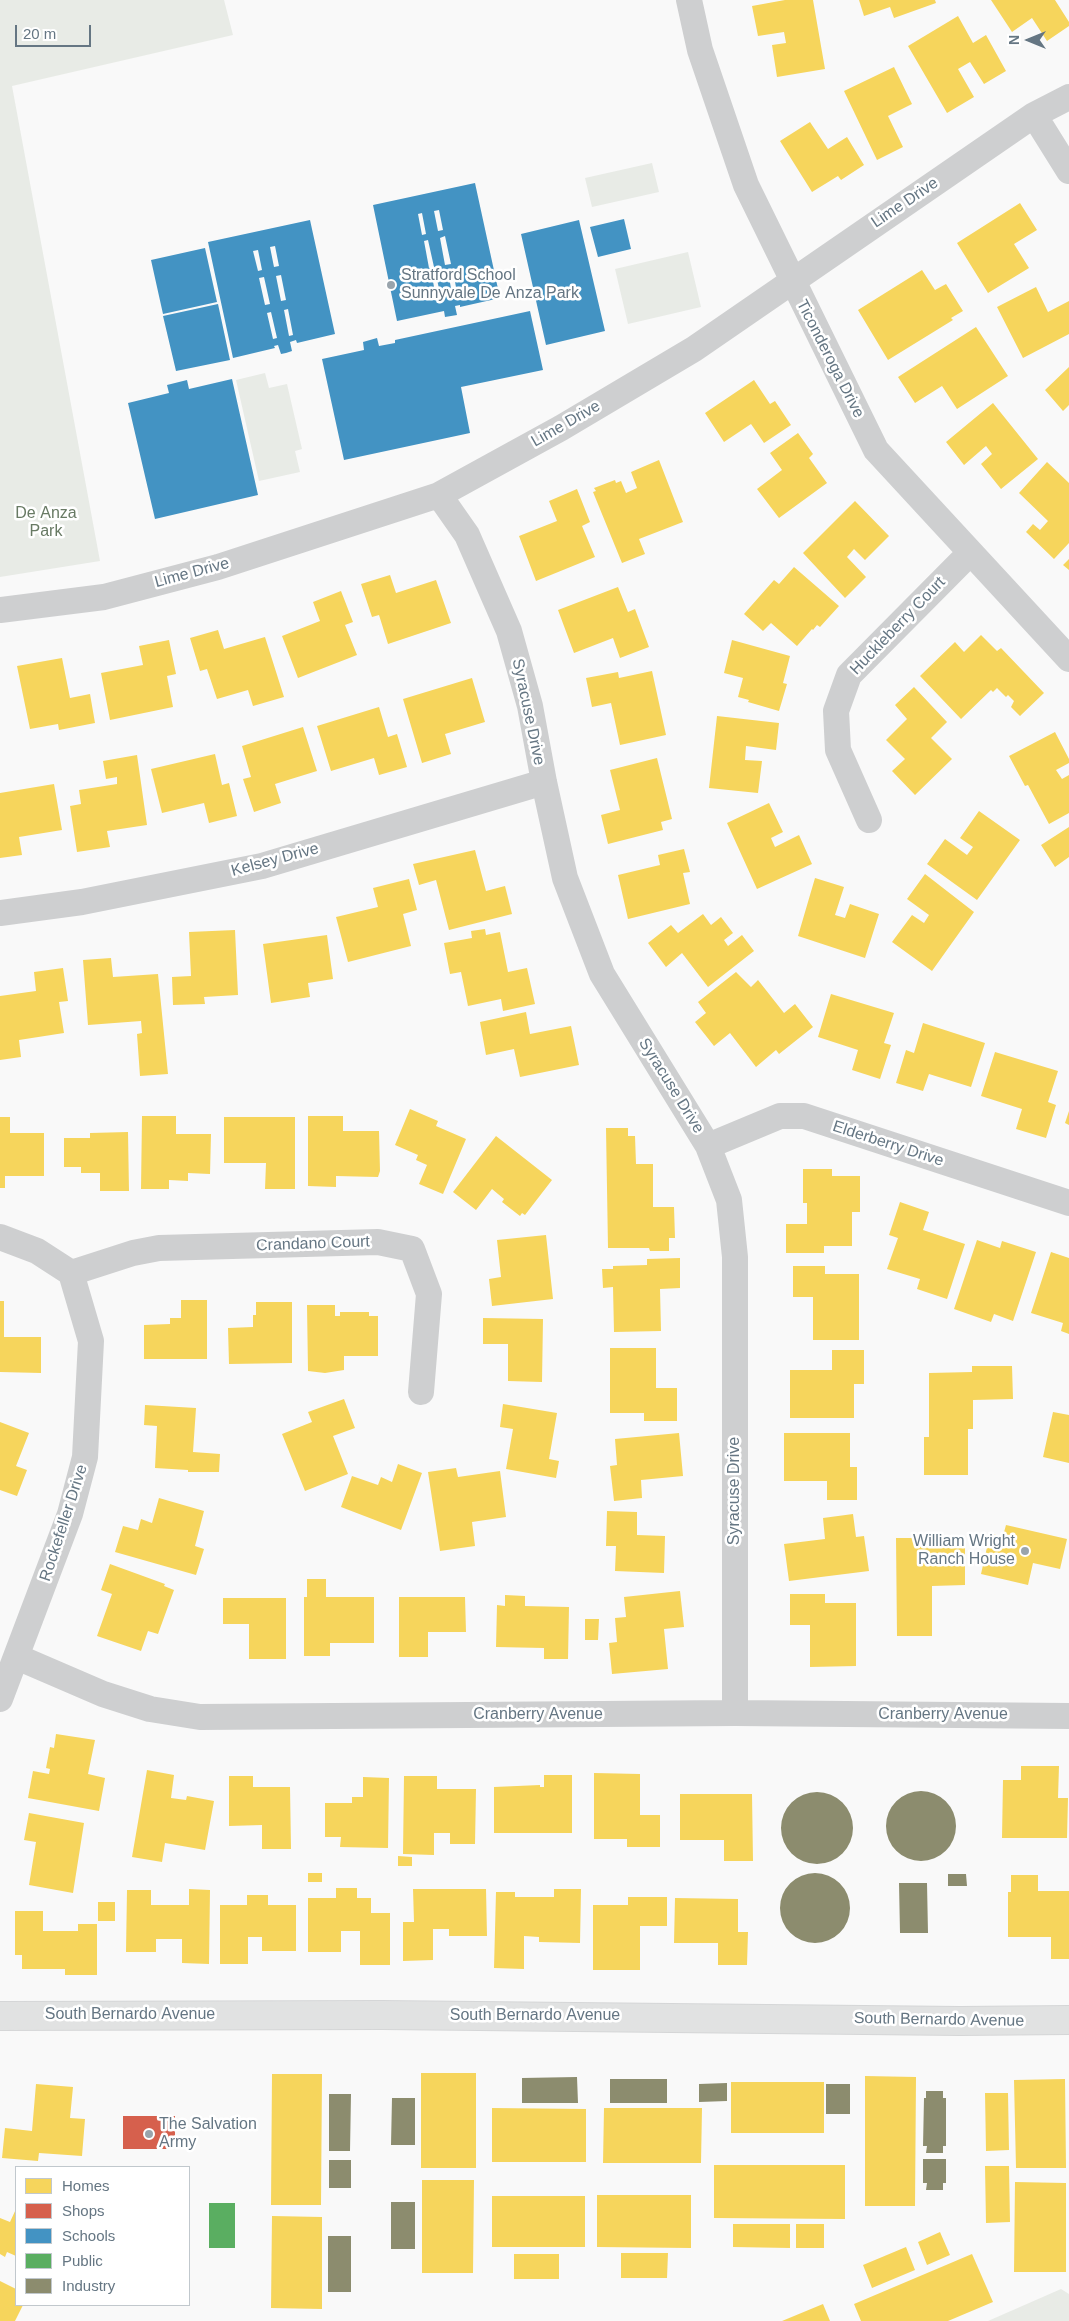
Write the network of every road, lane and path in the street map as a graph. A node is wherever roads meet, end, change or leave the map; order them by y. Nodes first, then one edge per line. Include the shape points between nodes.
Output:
1 (689, 0) edge
2 (1069, 96) edge
3 (1034, 115) junction
4 (1069, 171) edge
5 (791, 282) junction
6 (439, 494) junction
7 (970, 553) junction
8 (0, 610) edge
9 (1069, 659) edge
10 (544, 782) junction
11 (869, 820) dead end
12 (0, 913) edge
13 (708, 1146) junction
14 (1069, 1203) edge
15 (0, 1238) edge
16 (71, 1273) junction
17 (421, 1392) dead end
18 (17, 1657) junction
19 (0, 1699) edge
20 (735, 1713) junction
21 (1069, 1716) edge
22 (0, 2016) edge
23 (1069, 2020) edge

1 - 5 street, Ticonderoga Drive via 700,50 746,185
2 - 3 street, Lime Drive
3 - 4 street
3 - 5 street, Lime Drive
5 - 6 street, Lime Drive via 694,349 561,428
5 - 7 street, Ticonderoga Drive via 876,450
6 - 8 street, Lime Drive via 208,570 104,597
6 - 10 street, Syracuse Drive via 467,535 509,631 530,706
7 - 9 street, Ticonderoga Drive
7 - 11 street, Huckleberry Court via 849,675 836,711 838,750
10 - 12 street, Kelsey Drive via 262,866 82,902
10 - 13 street, Syracuse Drive via 565,878 602,974
13 - 14 street, Elderberry Drive via 780,1116 804,1116
13 - 20 street, Syracuse Drive via 729,1200 735,1257
15 - 16 street via 37,1252
16 - 17 street, Crandano Court via 159,1248 378,1242 412,1249 429,1294
16 - 18 street, Rockefeller Drive via 91,1341 85,1457 70,1514
18 - 19 street, Rockefeller Drive
18 - 20 street, Cranberry Avenue via 103,1694 150,1709 200,1718
20 - 21 street, Cranberry Avenue
22 - 23 street, South Bernardo Avenue

